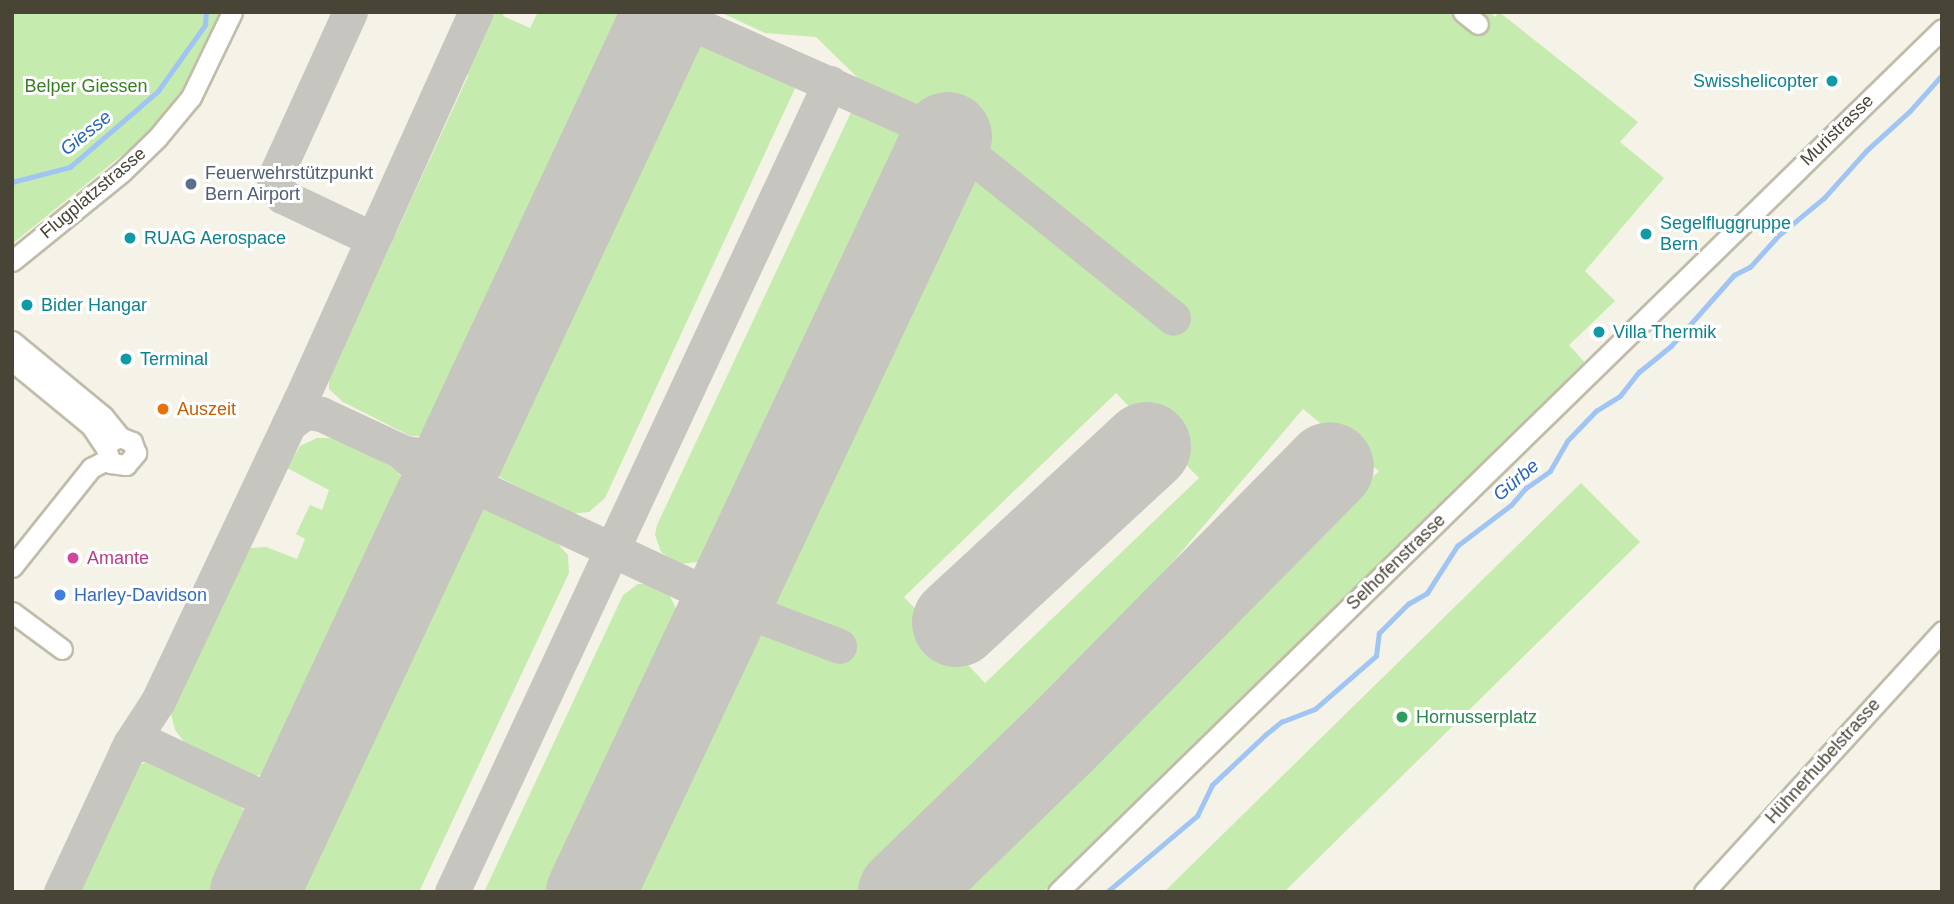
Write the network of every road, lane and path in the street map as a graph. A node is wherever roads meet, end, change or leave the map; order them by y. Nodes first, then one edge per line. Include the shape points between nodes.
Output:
1 (232, 12) edge
2 (1942, 29) edge
3 (1733, 231) joint
4 (12, 261) edge
5 (12, 341) edge
6 (12, 362) edge
7 (111, 448) junction
8 (12, 566) edge
9 (12, 612) edge
10 (1942, 631) edge
11 (62, 649) dead end
12 (1058, 892) edge
13 (1704, 892) edge

1 - 4 street, Flugplatzstrasse via 197,87 170,123 122,172
2 - 3 street, Muristrasse
3 - 12 street, Selhofenstrasse
5 - 7 street via 103,416
6 - 7 street
7 - 8 street
9 - 11 street
10 - 13 street, Hühnerhubelstrasse

